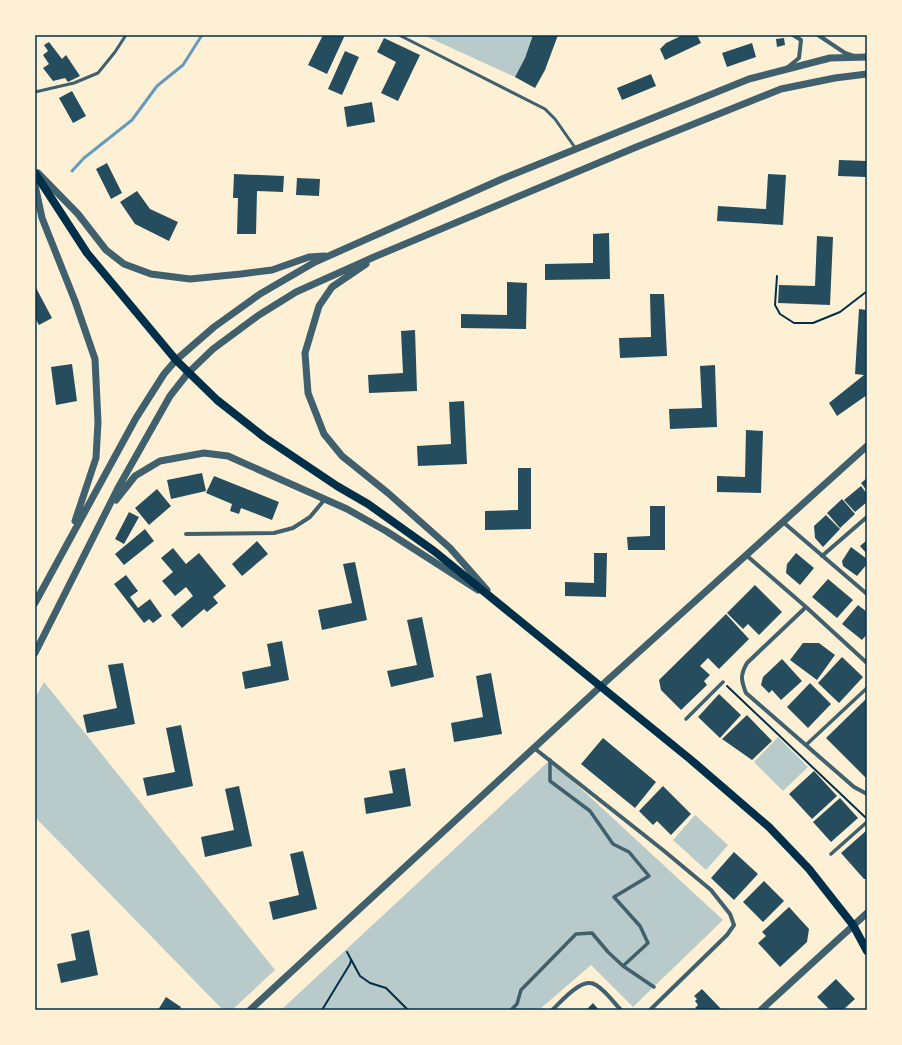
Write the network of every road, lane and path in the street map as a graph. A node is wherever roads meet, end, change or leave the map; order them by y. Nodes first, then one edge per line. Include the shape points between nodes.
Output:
1 (126, 35) edge
2 (399, 35) edge
3 (793, 35) edge
4 (818, 35) edge
5 (858, 57) junction
6 (867, 57) edge
7 (786, 69) junction
8 (867, 74) edge
9 (35, 92) edge
10 (577, 149) junction
11 (35, 172) edge
12 (35, 185) edge
13 (382, 254) junction
14 (329, 256) junction
15 (776, 276) dead end
16 (866, 292) dead end
17 (176, 360) junction
18 (188, 373) junction
19 (867, 446) edge
20 (325, 499) junction
21 (106, 513) junction
22 (867, 517) edge
23 (783, 522) junction
24 (186, 534) dead end
25 (67, 544) junction
26 (746, 555) junction
27 (822, 556) junction
28 (867, 594) edge
29 (35, 603) edge
30 (499, 604) junction
31 (806, 607) junction
32 (35, 653) edge
33 (867, 663) edge
34 (723, 682) joint
35 (601, 686) junction
36 (867, 688) edge
37 (686, 719) dead end
38 (806, 745) junction
39 (534, 748) junction
40 (550, 760) junction
41 (867, 794) edge
42 (867, 819) edge
43 (867, 822) edge
44 (831, 854) dead end
45 (867, 913) edge
46 (853, 925) junction
47 (867, 951) edge
48 (347, 952) dead end
49 (352, 960) junction
50 (623, 966) junction
51 (654, 987) dead end
52 (250, 1010) edge
53 (320, 1010) edge
54 (328, 1010) edge
55 (408, 1010) edge
56 (511, 1010) edge
57 (552, 1010) edge
58 (621, 1010) edge
59 (650, 1010) edge
60 (761, 1010) edge

1 - 9 lane via 98,73 74,83
2 - 10 lane via 545,109
3 - 7 street via 801,40 799,58
4 - 5 street via 845,53
5 - 6 street
5 - 7 street via 830,58
7 - 10 street via 749,80
8 - 13 street via 781,89
10 - 14 street via 502,179
11 - 14 street via 78,214 106,250 124,264 151,274 190,279 241,274 272,270 309,257
11 - 17 main road via 87,253
12 - 25 street via 42,218 95,359 98,422 96,458
13 - 18 street via 296,292 213,349
13 - 30 street via 332,287 319,306 305,353 308,393 324,434 342,456 450,548
14 - 17 street via 260,294 214,327
15 - 16 path via 775,305 780,314 794,323 813,323 840,312
17 - 18 main road
17 - 25 street via 136,418
18 - 21 street via 170,396
18 - 30 main road via 264,437 368,504 434,551
19 - 23 street
20 - 21 street via 228,456 204,453 160,461 135,476
20 - 24 street via 310,518 293,528 274,533
20 - 30 street via 386,531
21 - 32 street
22 - 27 street
23 - 26 street
23 - 27 street
25 - 29 street
26 - 31 street
26 - 35 street
27 - 28 street
30 - 35 main road
31 - 33 street
31 - 38 street via 747,662 742,672 742,683 746,693
34 - 37 street
34 - 42 path
35 - 39 street
35 - 46 main road via 769,827 809,869
36 - 38 street
38 - 41 street via 854,787
39 - 40 street
39 - 52 street
40 - 50 street via 550,781 590,811 613,844 629,852 649,876 614,897 640,926 648,943
40 - 59 street via 711,890 730,914 734,925 727,935
43 - 44 street
45 - 46 street
46 - 47 main road
46 - 60 street
48 - 49 path
49 - 53 path
49 - 55 path via 360,976 370,983 386,988
50 - 51 street
50 - 56 street via 592,934 576,934 521,990 517,1004
53 - 54 path
57 - 58 street via 579,985 588,983 595,984

